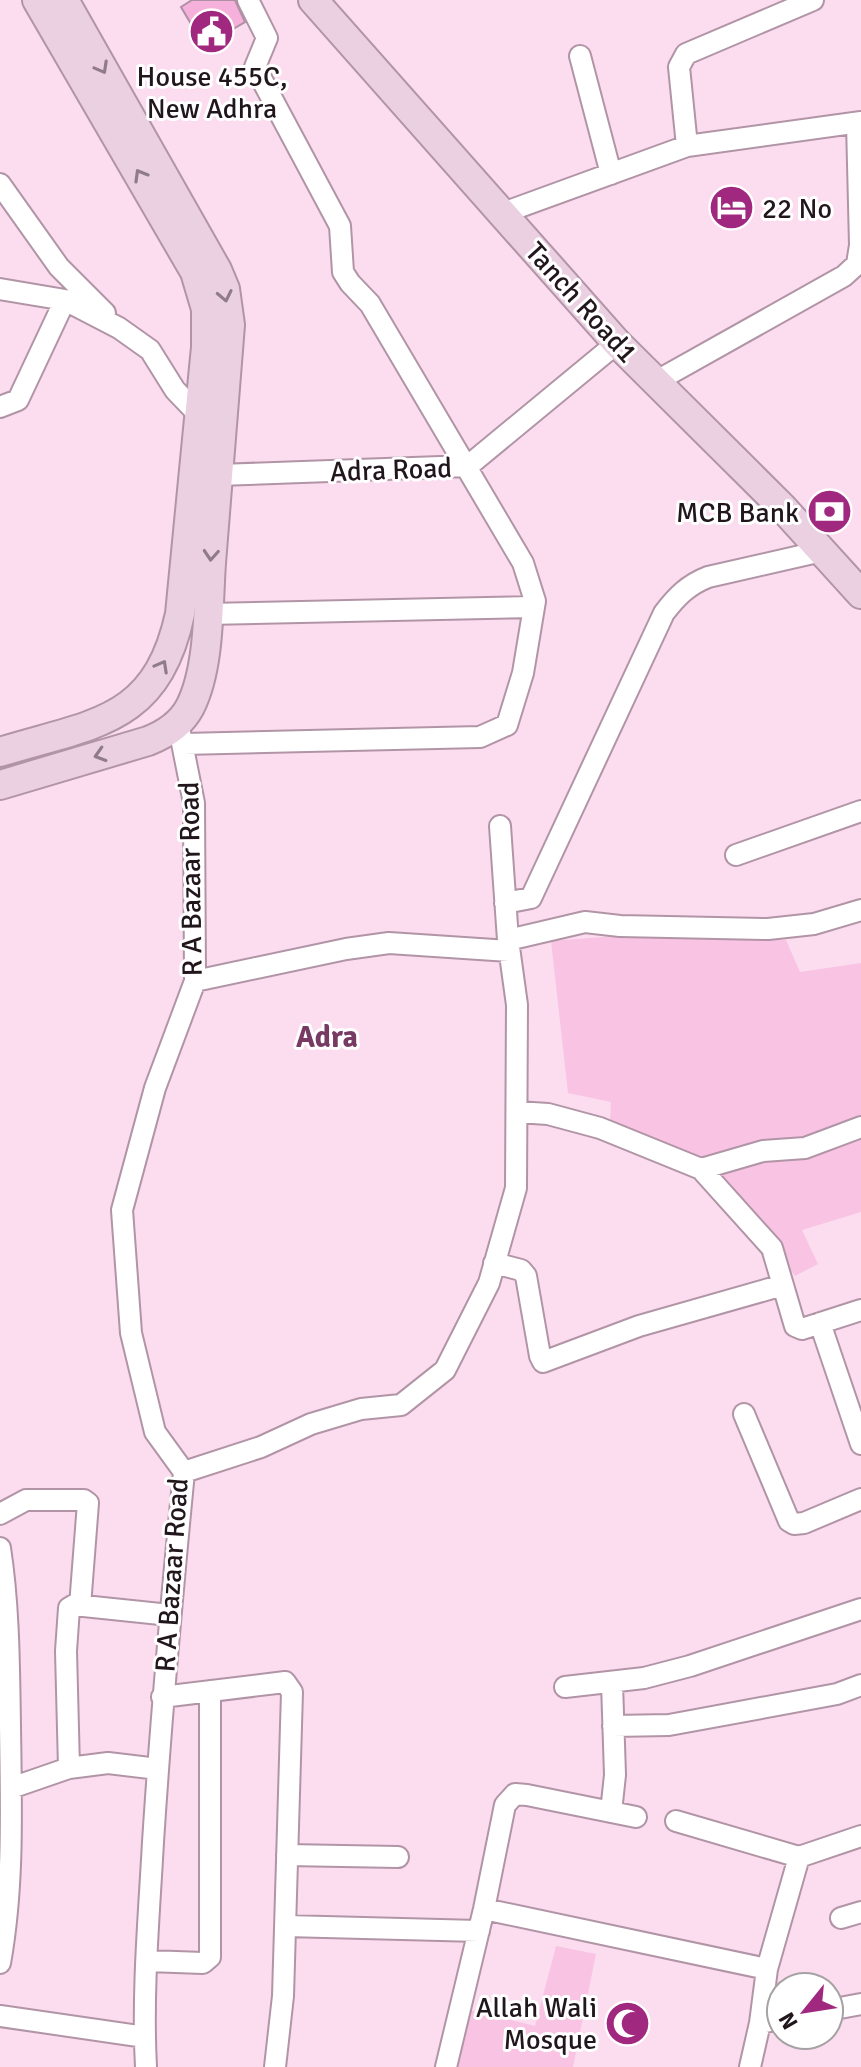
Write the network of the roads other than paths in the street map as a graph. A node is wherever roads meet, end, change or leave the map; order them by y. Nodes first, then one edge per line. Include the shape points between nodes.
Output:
1 (37, 0) edge
2 (64, 0) edge
3 (248, 0) edge
4 (313, 0) edge
5 (813, 0) edge
6 (580, 56) dead end
7 (859, 123) edge
8 (687, 146) junction
9 (611, 174) junction
10 (0, 184) edge
11 (503, 213) junction
12 (0, 289) edge
13 (65, 300) junction
14 (119, 328) junction
15 (617, 343) junction
16 (655, 382) junction
17 (0, 407) edge
18 (199, 415) junction
19 (468, 466) junction
20 (218, 475) junction
21 (822, 551) junction
22 (861, 594) edge
23 (534, 607) junction
24 (207, 614) junction
25 (181, 733) junction
26 (0, 752) edge
27 (0, 785) edge
28 (861, 811) edge
29 (500, 826) dead end
30 (736, 855) dead end
31 (505, 903) junction
32 (861, 910) edge
33 (509, 945) junction
34 (195, 981) junction
35 (517, 1112) junction
36 (861, 1127) edge
37 (701, 1169) junction
38 (494, 1263) junction
39 (783, 1285) junction
40 (861, 1310) edge
41 (820, 1323) junction
42 (744, 1414) dead end
43 (861, 1444) edge
44 (184, 1472) junction
45 (861, 1499) edge
46 (0, 1514) edge
47 (0, 1548) edge
48 (80, 1606) junction
49 (861, 1609) edge
50 (170, 1615) junction
51 (4, 1668) edge
52 (612, 1683) junction
53 (861, 1685) edge
54 (565, 1687) dead end
55 (210, 1691) junction
56 (162, 1697) junction
57 (613, 1726) junction
58 (69, 1768) junction
59 (158, 1769) junction
60 (7, 1795) edge
61 (611, 1812) junction
62 (636, 1817) dead end
63 (676, 1821) dead end
64 (861, 1836) edge
65 (287, 1855) junction
66 (398, 1857) dead end
67 (799, 1857) junction
68 (484, 1909) junction
69 (286, 1926) junction
70 (3, 1930) edge
71 (479, 1931) junction
72 (148, 1961) junction
73 (0, 1963) edge
74 (767, 1969) joint
75 (0, 2016) edge
76 (765, 2034) edge
77 (145, 2037) junction
78 (146, 2067) edge
79 (275, 2067) edge
80 (446, 2067) edge
81 (750, 2067) edge

18 -> 1 main road via 206,347 203,291
2 -> 20 main road via 225,289 230,325
3 - 19 street via 267,38 255,67 340,226 343,272 370,304
4 - 11 main road, Tanch Road1
5 - 8 street via 686,54 679,67
6 - 9 street
7 - 8 street
7 - 16 street via 857,264
8 - 9 street
9 - 11 street
10 - 14 street via 59,267
11 - 15 main road, Tanch Road1
12 - 13 street
13 - 14 street
13 - 17 street via 18,400
14 - 18 street via 150,350 175,390
15 - 16 main road, Tanch Road1
15 - 19 street, Adra Road
16 - 21 main road, Tanch Road1
26 -> 18 main road via 113,716 139,699 163,665 180,614
19 - 20 street, Adra Road
19 - 23 street via 523,563
20 -> 24 main road
21 - 22 main road, Tanch Road1
21 - 31 street via 708,577 680,594 664,613 531,898
23 - 24 street
23 - 25 street via 507,725 480,737
24 - 25 main road via 196,692
25 -> 27 main road
25 - 34 street, R A Bazaar Road via 194,803
28 - 30 street
29 - 31 street
31 - 33 street
32 - 33 street via 814,924 768,929 585,922
33 - 34 street via 389,943
33 - 35 street via 517,1005
34 - 44 street, R A Bazaar Road via 155,1088 122,1210 131,1333 155,1432
35 - 37 street via 600,1128
35 - 38 street via 516,1188
36 - 37 street via 805,1148 763,1151
37 - 39 street via 772,1248
38 - 39 street via 526,1276 543,1362 639,1326
38 - 44 street via 445,1370 401,1405 361,1409 311,1424
39 - 41 street via 795,1326
40 - 41 street
41 - 43 street
42 - 45 street via 789,1521 804,1523
44 - 50 street, R A Bazaar Road
46 - 48 street via 26,1500 88,1503
47 - 51 street
48 - 50 street
48 - 58 street via 67,1613
49 - 52 street via 690,1666
50 - 56 street, R A Bazaar Road
51 - 60 street
52 - 54 street
52 - 57 street
53 - 57 street via 669,1725
55 - 56 street
55 - 65 street via 285,1682 290,1686
55 - 72 street via 210,1957 203,1963
56 - 59 street, R A Bazaar Road
57 - 61 street
58 - 59 street via 108,1763
58 - 60 street
59 - 72 street, R A Bazaar Road
60 - 70 street via 12,1846
61 - 62 street
61 - 68 street via 515,1794 505,1805
63 - 67 street
64 - 67 street
65 - 66 street
65 - 69 street
67 - 74 street
68 - 71 street
68 - 74 street
69 - 71 street
69 - 79 street
70 - 73 street
71 - 80 street
72 - 77 street, R A Bazaar Road
75 - 77 street
76 - 81 street
77 - 78 street, R A Bazaar Road

